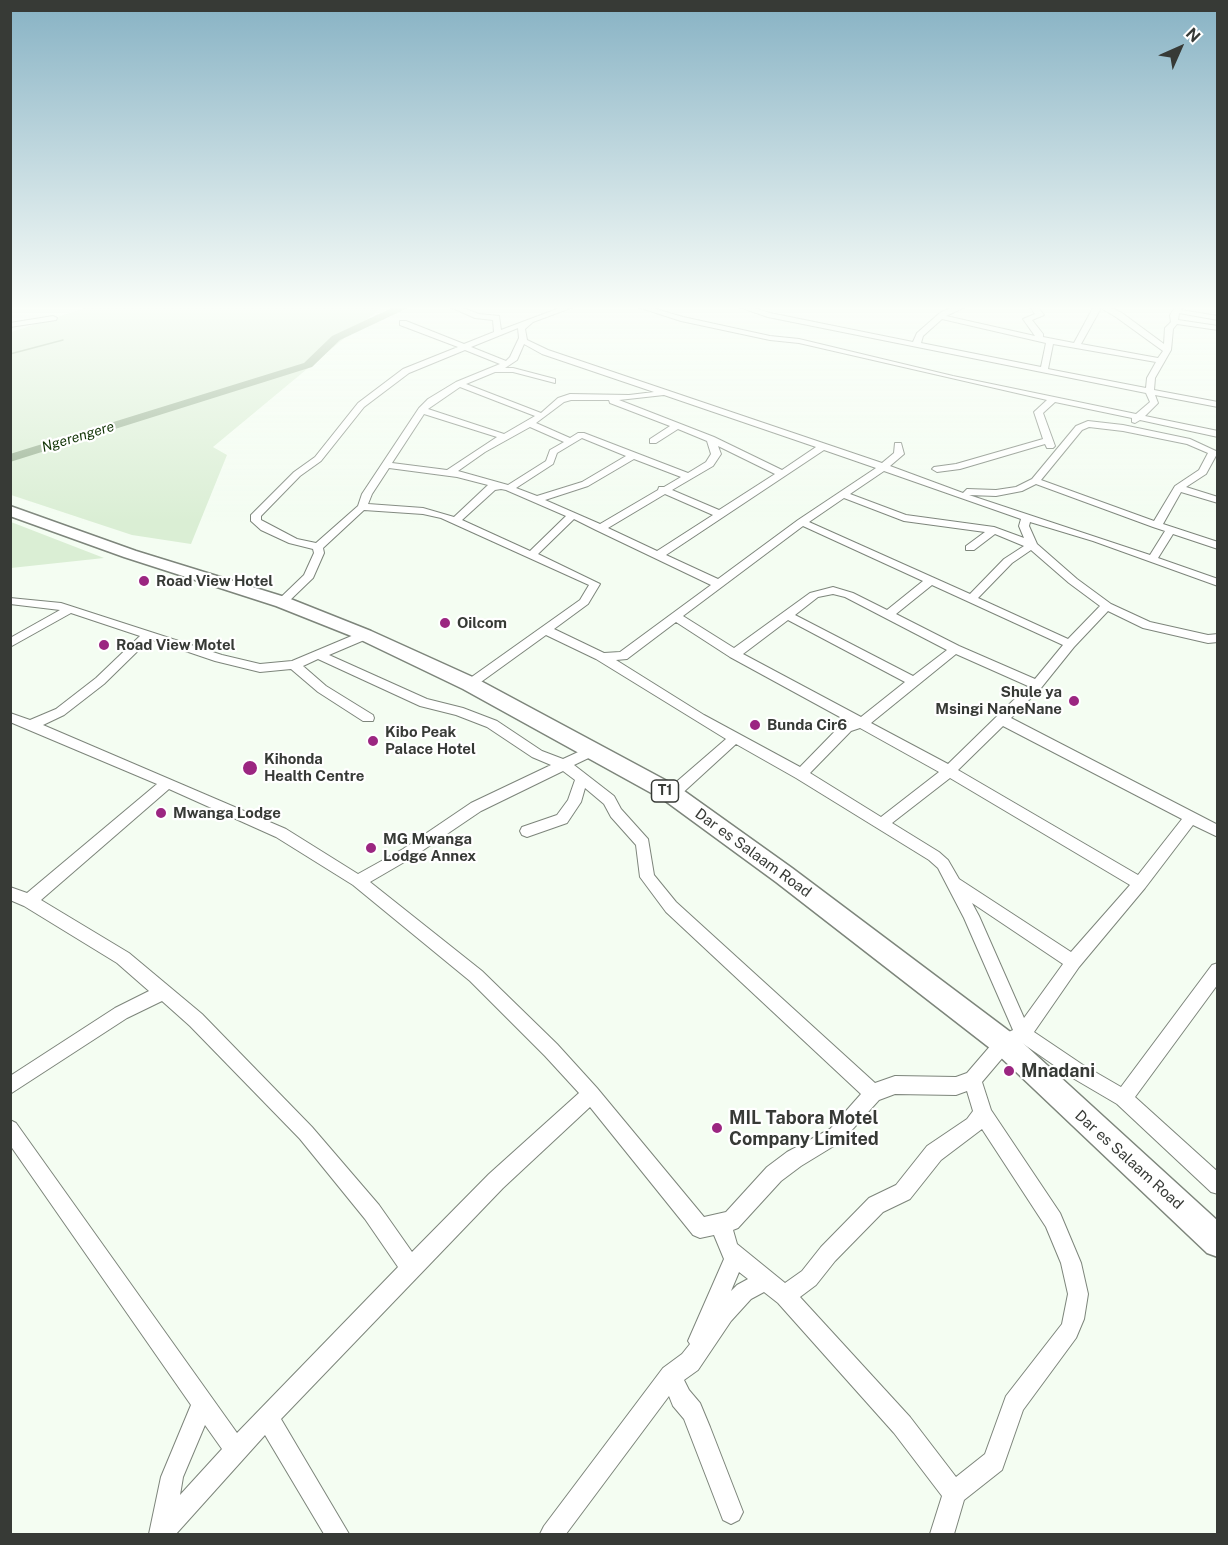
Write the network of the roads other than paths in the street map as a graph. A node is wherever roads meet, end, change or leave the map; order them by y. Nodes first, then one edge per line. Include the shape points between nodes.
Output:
1 (396, 378) edge
2 (475, 378) edge
3 (542, 378) edge
4 (621, 378) edge
5 (960, 378) edge
6 (1001, 378) edge
7 (1083, 378) edge
8 (1151, 378) edge
9 (552, 381) dead end
10 (459, 384) junction
11 (1000, 386) junction
12 (1150, 392) junction
13 (664, 393) junction
14 (599, 396) junction
15 (1054, 399) junction
16 (1218, 405) edge
17 (422, 410) junction
18 (542, 416) junction
19 (1139, 418) junction
20 (530, 423) junction
21 (677, 426) junction
22 (1123, 428) junction
23 (1218, 434) edge
24 (505, 437) junction
25 (711, 439) junction
26 (1048, 440) junction
27 (570, 441) junction
28 (653, 441) dead end
29 (898, 445) dead end
30 (823, 447) junction
31 (634, 455) junction
32 (1056, 455) junction
33 (387, 465) junction
34 (883, 467) junction
35 (937, 469) dead end
36 (450, 472) junction
37 (783, 474) junction
38 (687, 476) junction
39 (1035, 481) junction
40 (505, 487) junction
41 (1178, 488) junction
42 (663, 489) junction
43 (944, 490) junction
44 (844, 495) junction
45 (538, 499) junction
46 (1218, 500) edge
47 (362, 507) junction
48 (10, 511) edge
49 (719, 514) junction
50 (573, 515) junction
51 (1027, 517) junction
52 (456, 520) junction
53 (802, 522) junction
54 (1157, 525) junction
55 (600, 528) junction
56 (994, 530) junction
57 (1171, 530) junction
58 (1032, 545) junction
59 (1218, 546) edge
60 (318, 547) junction
61 (970, 548) dead end
62 (531, 555) junction
63 (658, 555) junction
64 (1152, 559) junction
65 (932, 580) junction
66 (1218, 583) edge
67 (719, 584) junction
68 (971, 599) junction
69 (10, 601) edge
70 (282, 602) junction
71 (1107, 606) junction
72 (70, 609) junction
73 (889, 614) junction
74 (787, 615) junction
75 (675, 616) junction
76 (545, 630) junction
77 (149, 634) junction
78 (365, 635) junction
79 (1218, 638) edge
80 (10, 643) edge
81 (1070, 644) junction
82 (955, 649) junction
83 (734, 654) junction
84 (321, 656) junction
85 (602, 657) junction
86 (294, 665) junction
87 (913, 681) junction
88 (470, 684) junction
89 (1037, 685) junction
90 (10, 717) edge
91 (368, 718) dead end
92 (1001, 719) junction
93 (862, 723) junction
94 (31, 725) junction
95 (736, 737) junction
96 (594, 750) junction
97 (564, 765) junction
98 (949, 771) junction
99 (801, 774) junction
100 (582, 778) junction
101 (167, 783) junction
102 (672, 794) junction
103 (1190, 819) junction
104 (883, 823) junction
105 (527, 831) dead end
106 (1218, 832) edge
107 (358, 881) junction
108 (954, 883) junction
109 (1140, 884) junction
110 (10, 893) edge
111 (29, 901) junction
112 (1073, 962) junction
113 (1218, 970) edge
114 (164, 992) junction
115 (1013, 1038) junction
116 (973, 1080) junction
117 (10, 1086) edge
118 (591, 1094) junction
119 (873, 1094) junction
120 (1123, 1098) junction
121 (982, 1114) junction
122 (10, 1130) edge
123 (1218, 1185) edge
124 (721, 1224) junction
125 (1218, 1242) edge
126 (736, 1256) junction
127 (411, 1268) junction
128 (765, 1281) junction
129 (785, 1296) junction
130 (690, 1362) junction
131 (671, 1376) junction
132 (203, 1404) junction
133 (267, 1417) junction
134 (236, 1450) junction
135 (954, 1493) junction
136 (731, 1512) dead end
137 (161, 1534) edge
138 (337, 1534) edge
139 (552, 1534) edge
140 (942, 1534) edge

1 - 60 street via 353,414 318,459 256,515 256,522 265,528
2 - 10 street
3 - 9 street
4 - 13 street
5 - 11 street
6 - 11 street
7 - 12 street
8 - 12 street
10 - 17 street
10 - 18 street
11 - 15 street
12 - 16 street
12 - 19 street via 1154,403
13 - 14 street via 629,398
13 - 30 street
14 - 18 street via 561,400
14 - 21 street
15 - 19 street
15 - 26 street via 1038,412
17 - 24 street
17 - 33 street
18 - 20 street
19 - 22 street
19 - 23 street
20 - 24 street
20 - 27 street
21 - 25 street
21 - 28 street
22 - 32 street via 1083,425
22 - 41 street via 1191,442 1213,452 1203,472
24 - 36 street
25 - 37 street
25 - 38 street via 714,461
26 - 32 street
26 - 35 street via 957,467
27 - 31 street via 585,435
27 - 40 street via 553,452 550,462
29 - 34 street via 899,454
30 - 34 street
30 - 37 street
31 - 38 street
31 - 45 street via 585,484
32 - 39 street
33 - 36 street
33 - 47 street
34 - 43 street
34 - 44 street
36 - 40 street
37 - 49 street
38 - 42 street
39 - 43 street via 996,493
39 - 54 street
40 - 45 street
40 - 52 street via 492,487
41 - 46 street
41 - 54 street
42 - 49 street
42 - 55 street
43 - 51 street
44 - 53 street
44 - 56 street via 909,519
45 - 50 street
47 - 52 street via 423,512
47 - 60 street
48 - 70 highway, Dar es Salaam Road / T1
49 - 63 street
50 - 55 street
50 - 62 street
51 - 58 street via 1024,526
51 - 64 street
52 - 62 street
53 - 65 street
53 - 67 street
54 - 57 street
55 - 63 street
56 - 58 street
56 - 61 street
57 - 59 street
57 - 64 street
58 - 68 street via 1008,561
58 - 71 street
60 - 70 street via 309,576
62 - 76 street via 595,584 584,602
63 - 67 street
64 - 66 street
65 - 68 street
65 - 73 street
67 - 75 street
68 - 81 street
69 - 72 street
70 - 78 highway, Dar es Salaam Road / T1
71 - 79 street via 1147,625
71 - 81 street
72 - 77 street
72 - 80 street
73 - 74 street via 833,590 814,595
73 - 82 street
74 - 83 street
74 - 87 street
75 - 83 street
75 - 85 street via 623,656
76 - 85 street
76 - 88 street
77 - 86 street via 249,666
77 - 94 street via 100,681 60,712
78 - 84 street
78 - 88 highway, Dar es Salaam Road / T1
81 - 89 street
82 - 87 street
82 - 89 street
83 - 93 street
84 - 86 street
84 - 97 street via 424,703 475,716 537,754
85 - 95 street
86 - 91 street via 315,684
87 - 93 street
88 - 96 highway, Dar es Salaam Road / T1
89 - 92 street
90 - 94 street
92 - 98 street
92 - 103 street
93 - 98 street
93 - 99 street via 846,728
94 - 101 street
95 - 99 street
95 - 102 street
96 - 97 street
96 - 102 highway, Dar es Salaam Road / T1
97 - 100 street
97 - 107 street via 476,807
98 - 104 street
98 - 109 street
99 - 104 street
100 - 105 street via 574,802 562,819
100 - 119 street via 609,800 643,843 647,877 672,907
101 - 107 street via 281,833
101 - 111 street
102 - 115 highway, Dar es Salaam Road / T1
103 - 106 street
103 - 109 street
104 - 108 street via 934,856
107 - 118 street via 476,976
108 - 112 street
108 - 115 street via 992,961
109 - 112 street
110 - 111 street
111 - 114 street via 123,958
112 - 115 street
113 - 120 street
114 - 117 street via 120,1013
114 - 127 street via 306,1132 372,1212
115 - 116 street
115 - 120 street
115 - 125 highway, Dar es Salaam Road / T1
116 - 119 street via 956,1086 895,1085
116 - 121 street
118 - 124 street via 700,1228
118 - 127 street via 496,1181
119 - 124 street via 836,1135 785,1165 731,1221
120 - 123 street
121 - 129 street via 934,1153 903,1192 876,1205 809,1278
121 - 135 street via 1053,1220 1071,1263 1078,1294 1069,1331 1014,1404 994,1462
122 - 132 street
124 - 126 street via 729,1250
126 - 128 street
126 - 130 street
127 - 133 street
128 - 129 street
128 - 130 street via 744,1292
129 - 135 street via 902,1425
130 - 131 street
131 - 136 street via 692,1411
131 - 139 street
132 - 134 street
132 - 137 street via 172,1477
133 - 134 street
133 - 138 street
134 - 137 street
135 - 140 street

